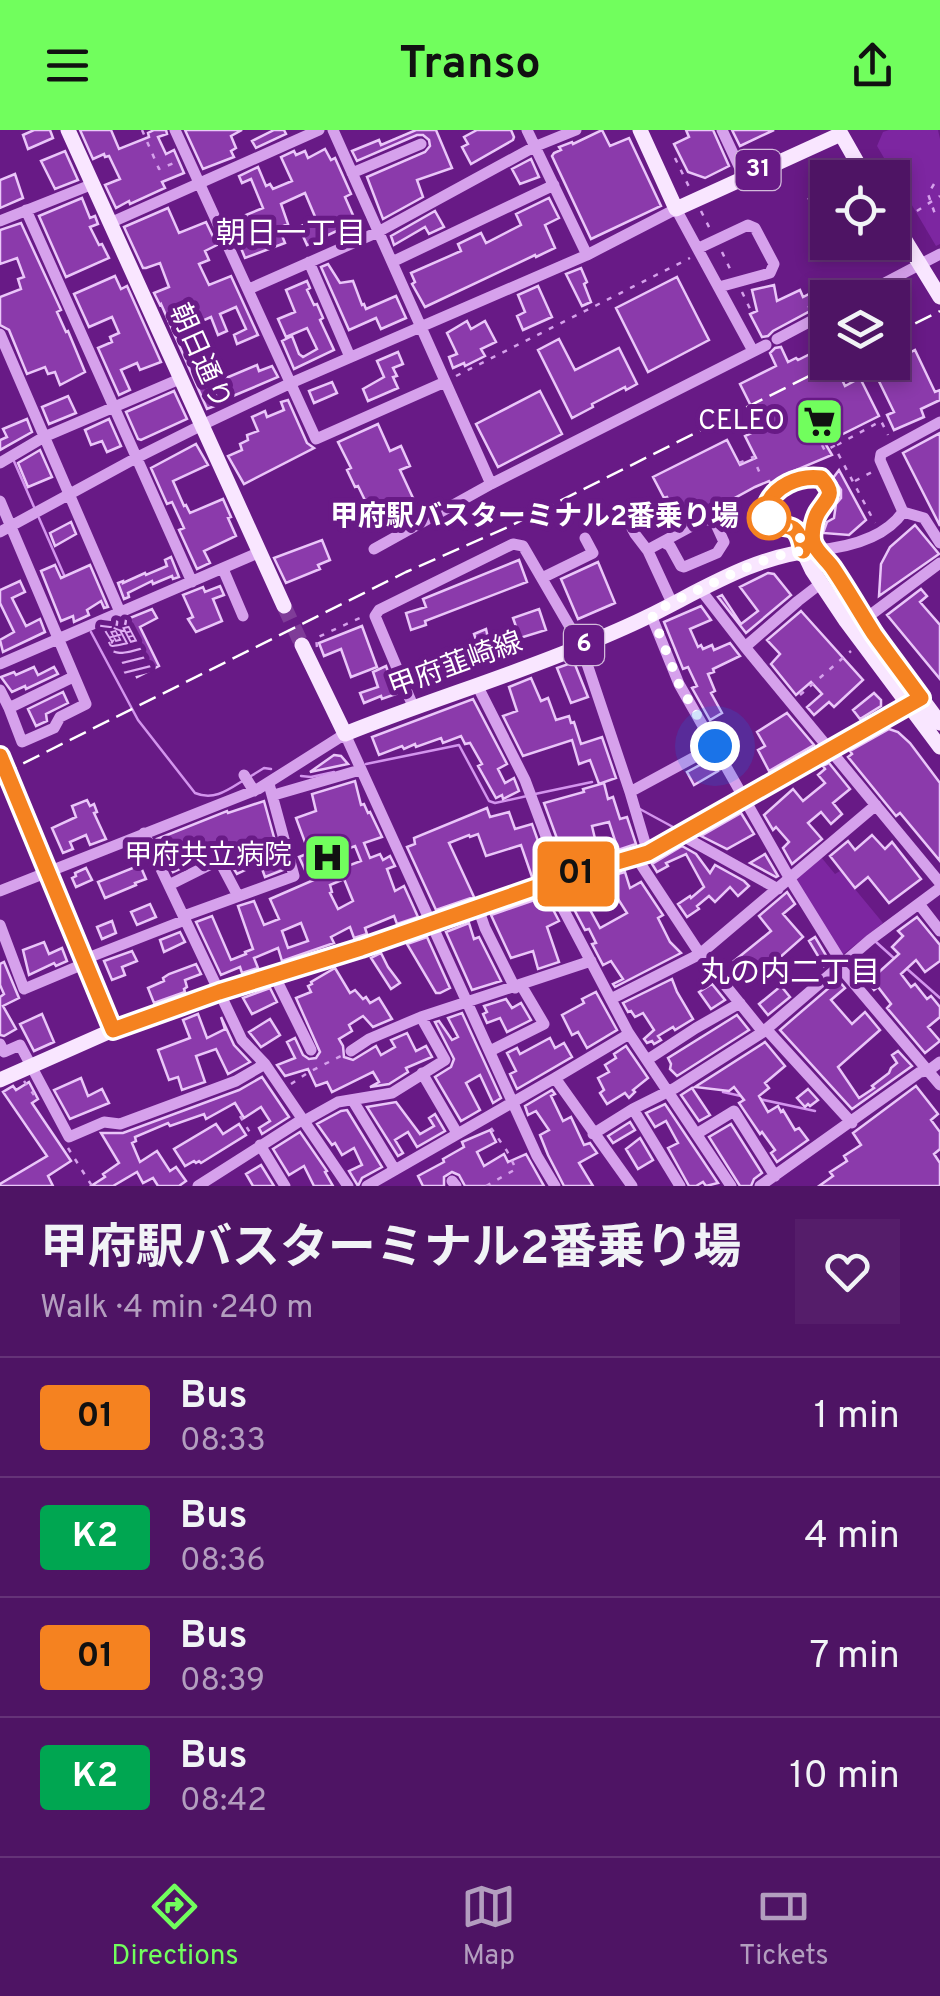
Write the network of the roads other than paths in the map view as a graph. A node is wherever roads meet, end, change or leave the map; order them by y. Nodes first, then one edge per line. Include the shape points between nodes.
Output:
1 (68, 130) edge
2 (175, 130) edge
3 (319, 130) edge
4 (334, 130) edge
5 (527, 130) edge
6 (576, 130) edge
7 (640, 130) edge
8 (722, 130) edge
9 (844, 135) edge
10 (421, 144) dead end
11 (534, 147) junction
12 (857, 160) edge
13 (352, 173) junction
14 (744, 177) junction
15 (198, 182) junction
16 (93, 184) junction
17 (554, 185) junction
18 (676, 209) junction
19 (26, 210) junction
20 (0, 220) edge
21 (110, 223) junction
22 (378, 232) junction
23 (910, 247) edge
24 (699, 248) junction
25 (587, 254) junction
26 (940, 254) edge
27 (308, 262) junction
28 (392, 262) junction
29 (890, 280) edge
30 (719, 287) junction
31 (250, 290) junction
32 (940, 297) edge
33 (810, 321) edge
34 (421, 326) junction
35 (0, 334) edge
36 (753, 351) junction
37 (350, 357) junction
38 (182, 378) junction
39 (445, 382) junction
40 (291, 383) junction
41 (114, 406) junction
42 (940, 422) edge
43 (202, 425) junction
44 (44, 437) junction
45 (136, 458) junction
46 (0, 463) edge
47 (491, 484) junction
48 (70, 494) junction
49 (0, 501) edge
50 (819, 511) junction
51 (903, 512) junction
52 (627, 520) dead end
53 (791, 526) junction
54 (6, 529) edge
55 (586, 538) dead end
56 (940, 541) edge
57 (669, 542) junction
58 (374, 549) dead end
59 (648, 551) junction
60 (811, 551) junction
61 (260, 552) junction
62 (940, 564) edge
63 (223, 568) junction
64 (542, 578) junction
65 (192, 582) junction
66 (820, 584) junction
67 (700, 589) junction
68 (672, 603) junction
69 (284, 606) tunnel mouth
70 (120, 612) junction
71 (652, 615) junction
72 (243, 616) dead end
73 (865, 619) junction
74 (58, 638) junction
75 (581, 646) junction
76 (744, 647) junction
77 (305, 651) tunnel mouth
78 (0, 664) edge
79 (72, 677) junction
80 (477, 685) junction
81 (0, 690) edge
82 (915, 701) junction
83 (413, 706) junction
84 (8, 708) junction
85 (940, 723) edge
86 (345, 734) junction
87 (715, 746) junction
88 (940, 747) edge
89 (830, 749) junction
90 (0, 756) edge
91 (360, 770) junction
92 (272, 789) junction
93 (630, 792) junction
94 (744, 798) junction
95 (876, 806) junction
96 (144, 833) junction
97 (680, 834) junction
98 (642, 855) junction
99 (49, 871) junction
100 (790, 879) junction
101 (556, 881) junction
102 (169, 885) junction
103 (940, 885) edge
104 (778, 889) junction
105 (0, 890) edge
106 (238, 896) junction
107 (919, 904) junction
108 (478, 908) junction
109 (184, 918) junction
110 (430, 923) junction
111 (0, 926) edge
112 (940, 930) edge
113 (700, 954) junction
114 (86, 961) junction
115 (591, 961) junction
116 (840, 965) junction
117 (274, 976) junction
118 (518, 986) junction
119 (219, 992) junction
120 (611, 999) junction
121 (469, 1003) junction
122 (740, 1003) junction
123 (421, 1017) junction
124 (113, 1030) junction
125 (765, 1031) junction
126 (629, 1034) junction
127 (0, 1044) edge
128 (311, 1050) dead end
129 (351, 1051) road end
130 (490, 1051) junction
131 (648, 1060) junction
132 (940, 1062) edge
133 (265, 1064) junction
134 (31, 1065) junction
135 (928, 1071) junction
136 (422, 1073) junction
137 (555, 1078) junction
138 (0, 1080) edge
139 (940, 1085) edge
140 (668, 1091) junction
141 (353, 1100) junction
142 (513, 1102) junction
143 (634, 1109) junction
144 (304, 1120) junction
145 (852, 1122) junction
146 (457, 1132) junction
147 (698, 1133) junction
148 (593, 1134) junction
149 (259, 1146) junction
150 (394, 1170) junction
151 (775, 1176) junction
152 (198, 1186) edge
153 (285, 1186) edge
154 (348, 1186) edge
155 (367, 1186) edge
156 (555, 1186) edge
157 (632, 1186) edge
158 (680, 1186) edge
159 (731, 1186) edge
160 (760, 1186) edge

1 - 16 main road, 朝日通り
2 - 15 street
3 - 15 street
4 - 13 street
5 - 11 street
6 - 11 street
7 - 18 main road
8 - 14 street
9 - 12 main road, 31
9 - 14 main road, 31
10 - 13 street
11 - 17 street
11 - 22 street
13 - 22 street
14 - 18 main road, 31
15 - 21 street
15 - 31 street
16 - 19 street
16 - 21 main road, 朝日通り
17 - 25 street
17 - 28 street
18 - 24 street
18 - 25 street
19 - 20 street
19 - 41 street
21 - 38 main road, 朝日通り
22 - 27 street
22 - 28 street
23 - 32 main road
24 - 30 street
24 - 30 street via 748,225 756,228 774,264 770,273
25 - 34 street
26 - 29 street
27 - 31 street
27 - 37 street
28 - 34 street
30 - 36 street
31 - 40 street
33 - 36 street
34 - 37 street
34 - 39 street
35 - 44 street
36 - 47 street
37 - 40 street
38 - 41 street
38 - 43 main road, 朝日通り
39 - 40 street via 316,439
39 - 47 street
40 - 43 street
41 - 44 street
41 - 45 street
42 - 51 street via 881,454
43 - 45 street
43 - 61 main road, 朝日通り
44 - 46 street
44 - 48 street
45 - 48 street
45 - 65 street
47 - 58 street
48 - 54 street
48 - 70 street
49 - 54 street
50 - 53 street
50 - 53 street via 829,496 821,478 774,492 769,518
50 - 60 street
51 - 56 street via 924,518
51 - 60 street via 872,536
52 - 59 street
53 - 60 street
54 - 74 street
55 - 64 street via 593,553
57 - 57 street via 710,519 724,542 684,567
57 - 59 street
59 - 68 street
60 - 66 main road
60 - 67 main road, 甲府韮崎線 / 6 via 745,568
60 - 73 main road via 829,563
61 - 63 street
61 - 69 main road, 朝日通り
62 - 73 street
63 - 65 street
63 - 72 street
64 - 75 street
64 - 83 street via 523,546 513,544 379,610
65 - 70 street
66 - 76 street
66 - 82 main road
67 - 68 main road, 甲府韮崎線 / 6
67 - 76 street
68 - 71 main road, 甲府韮崎線 / 6
70 - 74 street
71 - 75 main road, 甲府韮崎線 / 6
71 - 87 street via 679,684
73 - 82 main road
74 - 78 street
74 - 79 street
75 - 80 main road, 甲府韮崎線 / 6
75 - 93 street
76 - 89 street
77 - 86 main road
79 - 84 street
79 - 84 street via 86,704 60,717 54,728 22,742
80 - 83 main road, 甲府韮崎線 / 6
80 - 101 street via 525,780
81 - 84 street
82 - 85 main road
82 - 88 main road
82 - 89 main road
83 - 86 main road, 甲府韮崎線 / 6
86 - 91 street
86 - 92 street
87 - 93 street
87 - 94 street
89 - 94 main road
89 - 95 street
90 - 99 street
91 - 92 street
91 - 110 street
92 - 96 street via 249,783
92 - 106 street via 294,876
93 - 98 street
94 - 97 main road
94 - 100 street
95 - 100 street
95 - 103 street
96 - 99 street
96 - 102 street
97 - 98 main road
97 - 104 street
98 - 101 main road
98 - 113 street
99 - 105 street
99 - 114 street
100 - 104 street
100 - 116 street
101 - 108 main road
101 - 115 street
102 - 106 street via 220,860
102 - 109 street
103 - 107 street
104 - 113 street
106 - 109 street
107 - 112 street
107 - 116 street
108 - 110 main road
108 - 118 street
109 - 114 street
109 - 119 street
110 - 117 main road
110 - 121 street
111 - 114 street via 24,988
113 - 120 street
113 - 122 street
114 - 124 street
115 - 118 street
115 - 120 street
116 - 125 street
116 - 135 street
117 - 119 main road
117 - 128 street
118 - 121 street
118 - 130 street via 544,1024
119 - 124 main road
119 - 133 street via 242,1040
120 - 126 street
121 - 123 street
121 - 130 street
122 - 125 street
122 - 131 street
123 - 129 street
123 - 136 street via 445,1060
124 - 134 main road
125 - 140 street
125 - 145 street
126 - 131 street
126 - 137 street
127 - 134 street via 4,1052 20,1046
130 - 142 street
131 - 140 street
132 - 135 street
133 - 134 street via 236,1081 70,1137
133 - 144 street
134 - 138 main road
135 - 139 street
135 - 145 street
136 - 141 street via 392,1093
136 - 146 street
137 - 142 street
137 - 148 street
140 - 143 street
140 - 147 street
141 - 144 street
141 - 150 street
142 - 146 street
142 - 156 street
143 - 148 street
143 - 158 street
144 - 149 street
144 - 154 street
145 - 151 street
146 - 150 street
147 - 151 street via 734,1111
147 - 159 street
148 - 157 street
149 - 152 street
149 - 153 street
150 - 155 street
151 - 160 street

